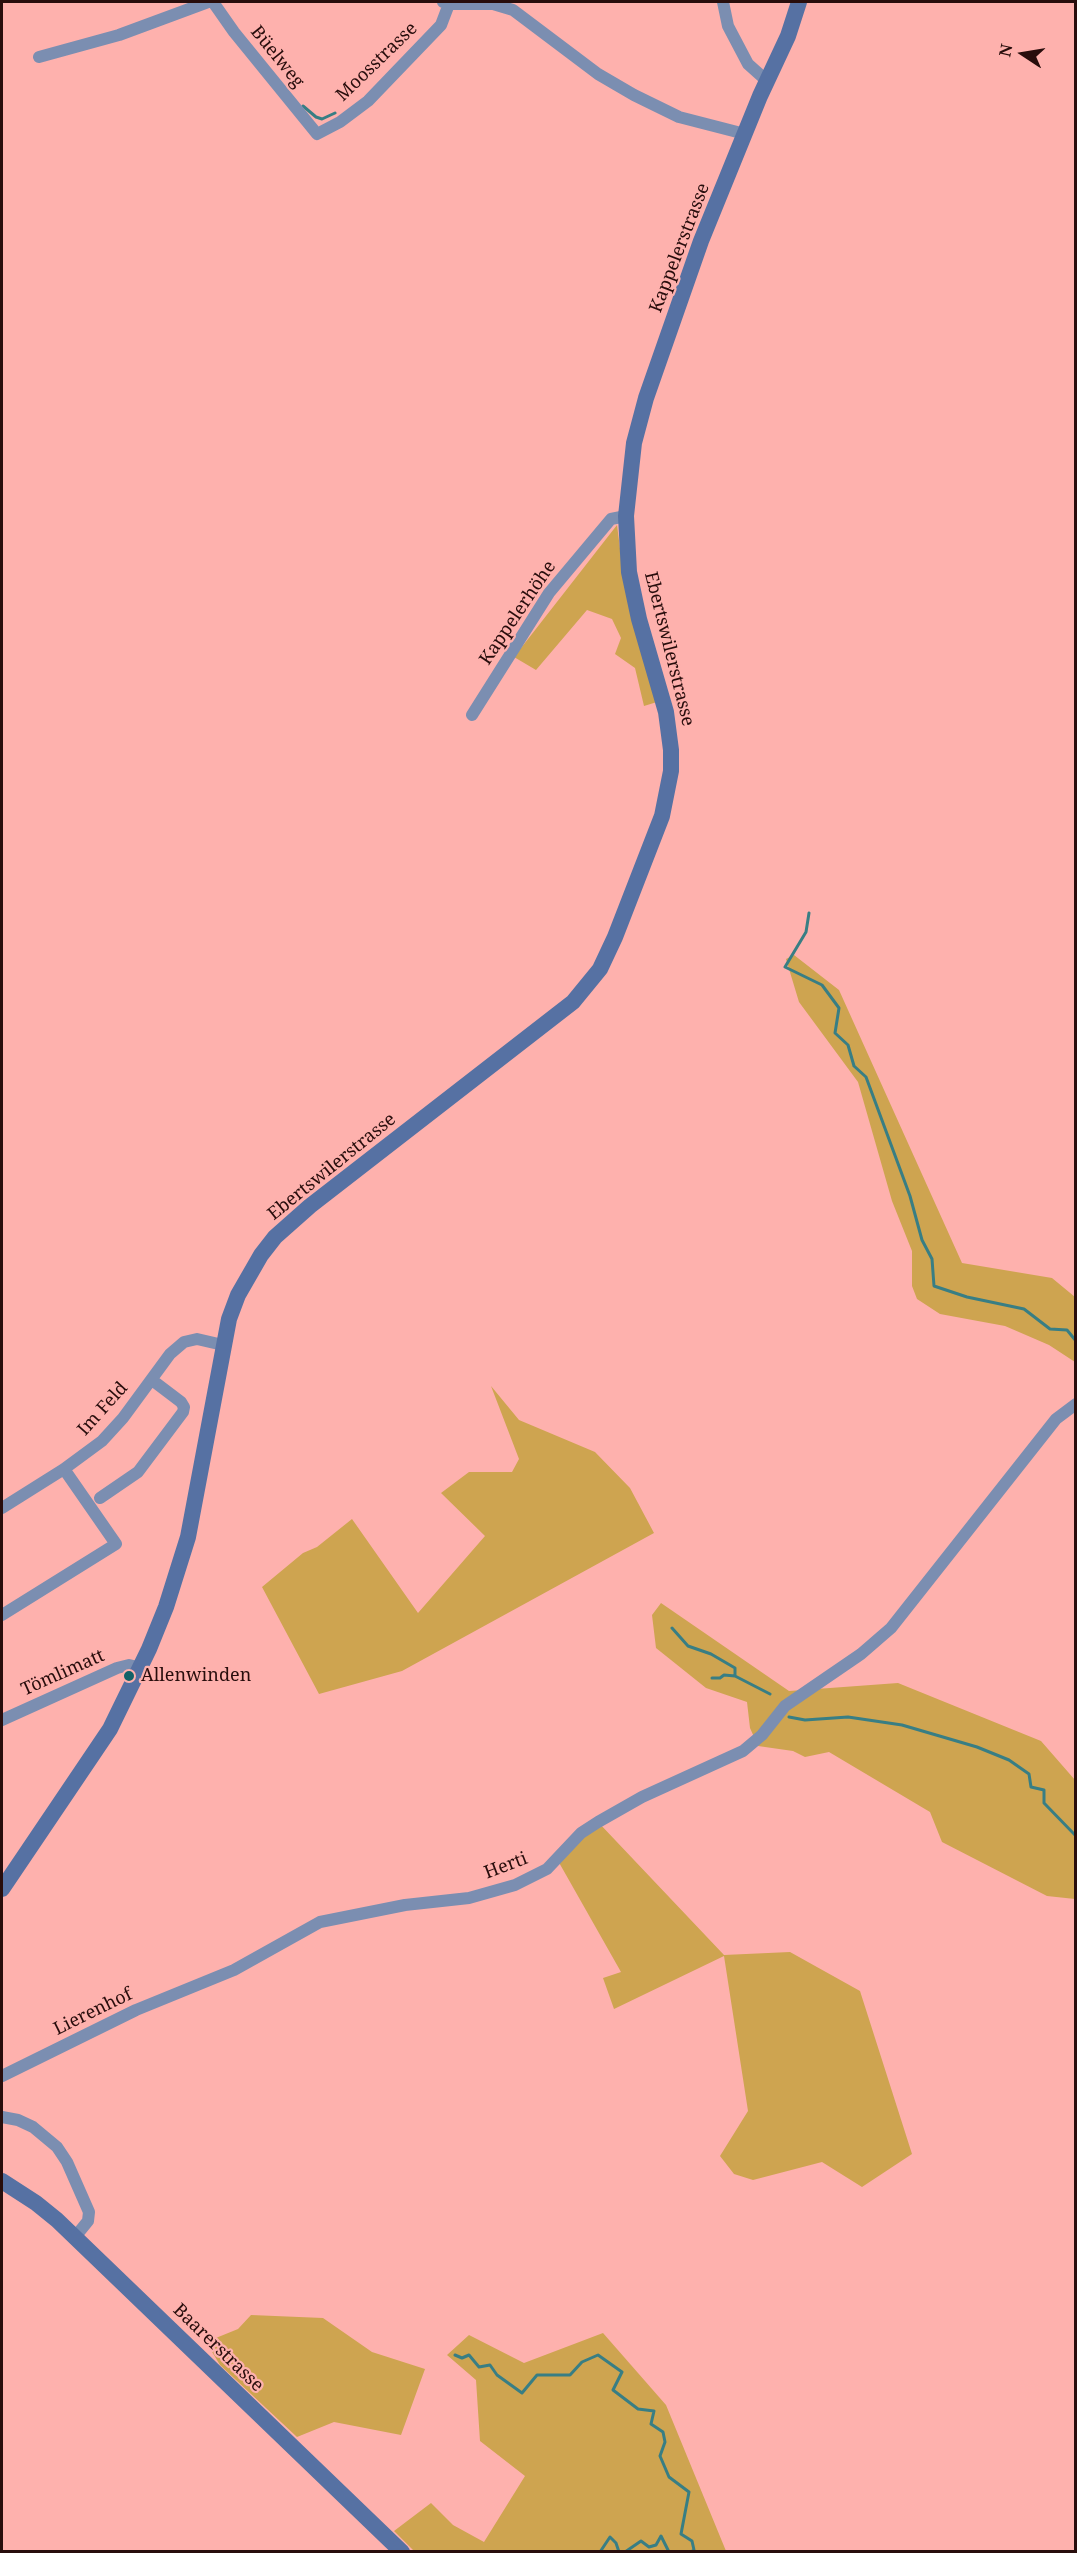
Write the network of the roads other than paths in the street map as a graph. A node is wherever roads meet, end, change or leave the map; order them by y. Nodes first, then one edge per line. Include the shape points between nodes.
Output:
1 (208, 2) edge
2 (213, 2) edge
3 (723, 2) edge
4 (798, 2) edge
5 (445, 3) edge
6 (39, 57) dead end
7 (767, 81) junction
8 (317, 134) joint
9 (745, 134) junction
10 (626, 516) junction
11 (472, 715) dead end
12 (223, 1345) junction
13 (152, 1380) junction
14 (1076, 1404) edge
15 (64, 1469) junction
16 (100, 1498) dead end
17 (2, 1508) edge
18 (2, 1614) edge
19 (142, 1668) junction
20 (2, 1720) edge
21 (2, 1889) edge
22 (202, 1983) joint
23 (2, 2076) edge
24 (2, 2117) edge
25 (2, 2181) edge
26 (75, 2237) junction
27 (402, 2552) edge

1 - 6 street via 119,35
2 - 8 street, Büelweg
3 - 7 street via 728,26 748,64
4 - 7 street, Kappelerstrasse via 788,36
5 - 8 street, Moosstrasse via 441,25 380,89 340,122
5 - 9 street via 493,4 513,10 598,74 634,95 679,117
7 - 9 street, Kappelerstrasse
9 - 10 street, Kappelerstrasse via 701,241 646,398 634,443
10 - 11 street, Kappelerhöhe via 611,519 549,593
10 - 12 street, Ebertswilerstrasse via 633,594 666,712 671,760 662,816 609,952 583,992 554,1019 275,1237 238,1295
12 - 13 street, Im Feld via 197,1339 184,1342
12 - 19 street, Ebertswilerstrasse via 188,1537
13 - 15 street, Im Feld via 102,1442
13 - 16 street via 181,1402 183,1412 138,1472
14 - 22 street, Herti via 1056,1419 891,1628 861,1654 784,1706 762,1735 743,1751 642,1797 598,1822 581,1833 547,1869 525,1880 469,1898 405,1905 320,1922 244,1965
15 - 17 street, Im Feld
15 - 18 street via 116,1544
19 - 20 street, Tömlimatt via 117,1668
19 - 21 street, Ebertswilerstrasse via 84,1769
22 - 23 street, Lierenhof via 136,2010
24 - 26 street via 33,2127 57,2147 67,2162 90,2211 88,2221
25 - 26 street, Baarerstrasse via 36,2203
26 - 27 street, Baarerstrasse

